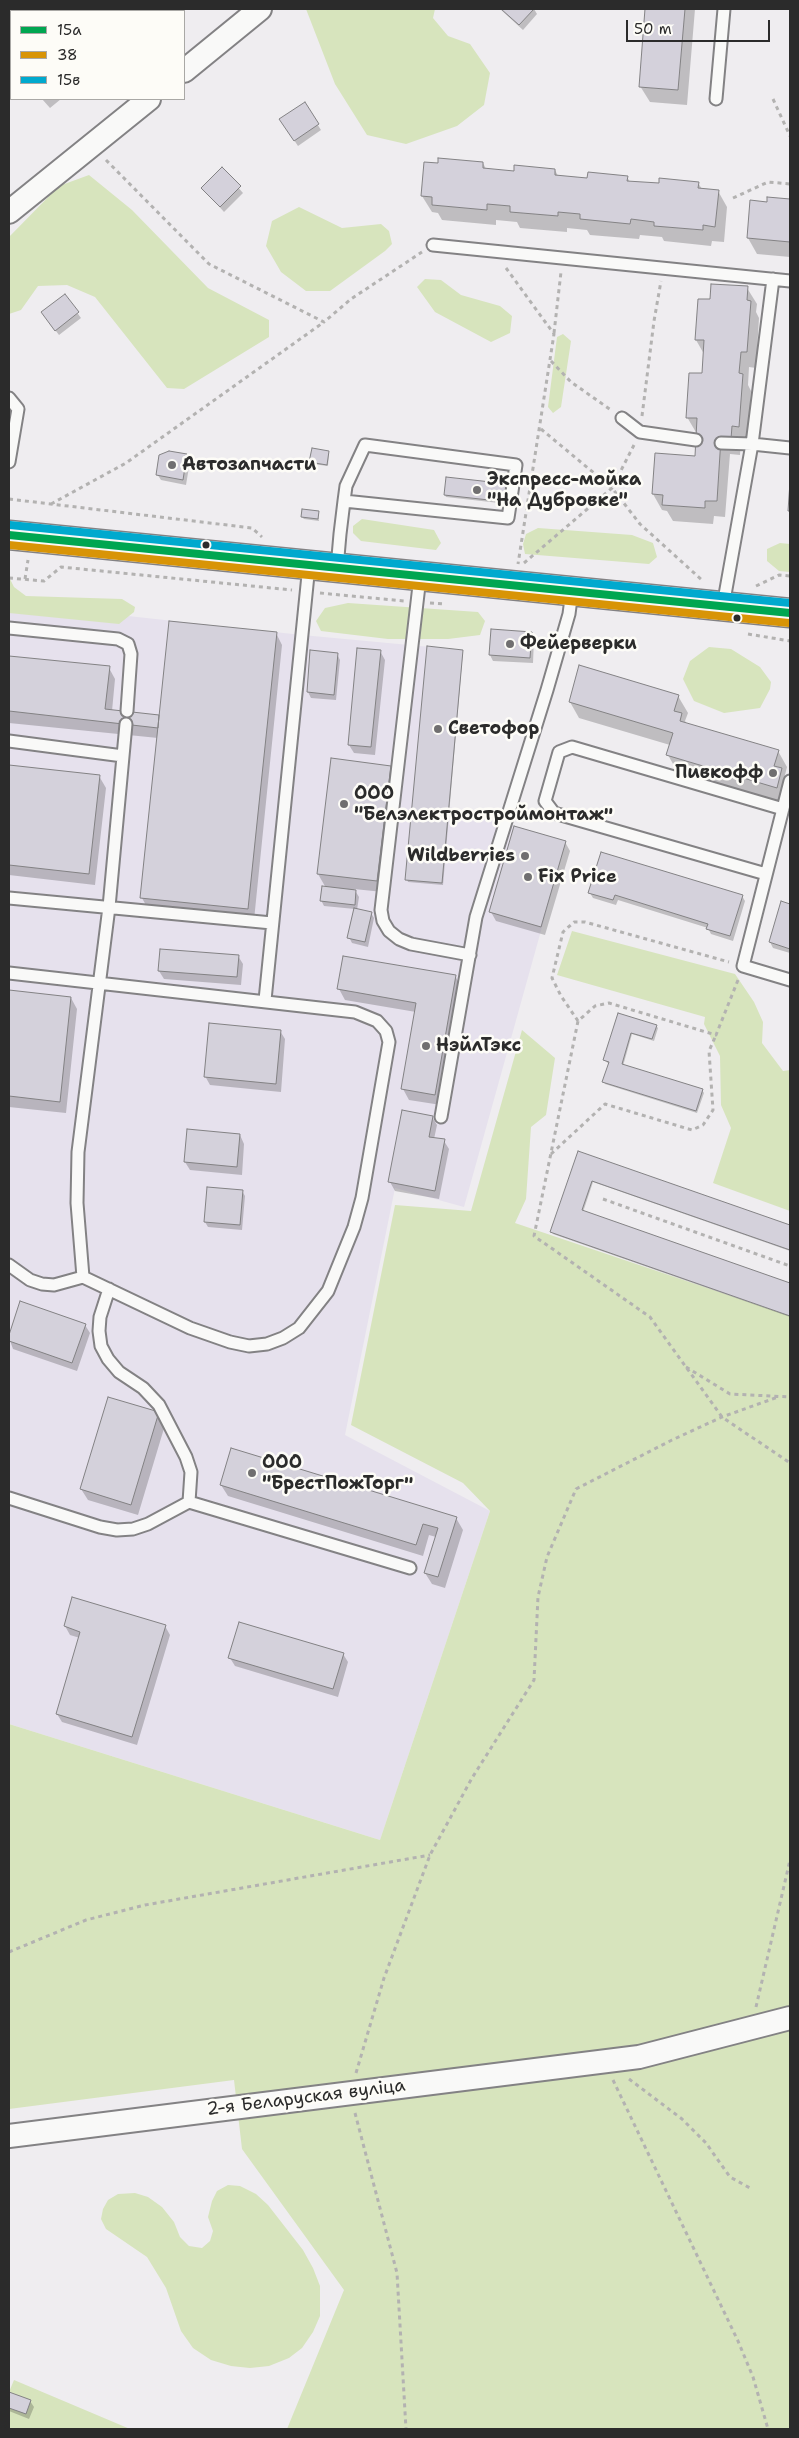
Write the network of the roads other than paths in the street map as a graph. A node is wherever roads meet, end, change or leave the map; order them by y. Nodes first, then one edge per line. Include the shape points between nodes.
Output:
1 (260, 9) edge
2 (724, 9) edge
3 (185, 70) edge
4 (716, 99) dead end
5 (149, 100) edge
6 (9, 212) edge
7 (433, 245) road end
8 (773, 280) junction
9 (790, 281) edge
10 (9, 398) edge
11 (622, 418) road end
12 (696, 440) dead end
13 (721, 443) dead end
14 (752, 444) junction
15 (790, 448) edge
16 (9, 462) edge
17 (344, 501) junction
18 (9, 532) edge
19 (337, 568) junction
20 (308, 578) junction
21 (419, 590) junction
22 (572, 592) junction
23 (719, 593) junction
24 (790, 613) edge
25 (9, 628) edge
26 (127, 711) dead end
27 (126, 724) dead end
28 (9, 741) edge
29 (123, 756) junction
30 (790, 781) edge
31 (783, 809) junction
32 (766, 874) junction
33 (9, 898) edge
34 (109, 907) junction
35 (272, 923) junction
36 (470, 955) junction
37 (9, 972) edge
38 (790, 980) edge
39 (99, 983) junction
40 (264, 1000) junction
41 (441, 1117) dead end
42 (9, 1265) edge
43 (82, 1277) junction
44 (109, 1289) junction
45 (9, 1498) edge
46 (190, 1502) junction
47 (410, 1568) dead end
48 (790, 2018) edge
49 (9, 2136) edge

1 - 3 street
2 - 4 lane
5 - 6 street
7 - 8 lane
8 - 9 lane
8 - 14 lane
10 - 16 lane via 18,409
11 - 12 lane via 640,432
13 - 14 lane
14 - 15 lane
14 - 23 lane
17 - 17 lane via 508,518 516,464 365,445 346,486
17 - 19 lane
18 - 20 main road
19 - 20 main road
19 - 21 main road
20 - 35 lane
21 - 22 main road
21 - 36 lane via 381,910 389,931 399,939
22 - 23 main road
22 - 36 lane via 569,614 547,690 476,917
23 - 24 main road
25 - 26 lane via 118,639 128,644 131,654
27 - 29 lane
28 - 29 lane
29 - 34 lane
30 - 31 lane
31 - 32 lane
31 - 32 lane via 572,747 559,752 545,801 554,813
32 - 38 lane via 743,966
33 - 34 lane
34 - 35 lane
34 - 39 lane
35 - 40 lane
36 - 41 lane
37 - 39 lane
39 - 40 lane
39 - 43 lane via 77,1178
40 - 44 lane via 367,1015 386,1031 389,1042 362,1198 343,1260 328,1291 299,1328 267,1344 249,1346 209,1336
42 - 43 lane via 30,1280 42,1284 54,1285
43 - 44 lane
44 - 46 lane via 100,1317 102,1346 119,1372 152,1396 180,1443 191,1472
45 - 46 lane via 117,1530 148,1524
46 - 47 lane
48 - 49 street, 2-я Беларуская вуліца via 670,2050 604,2062

